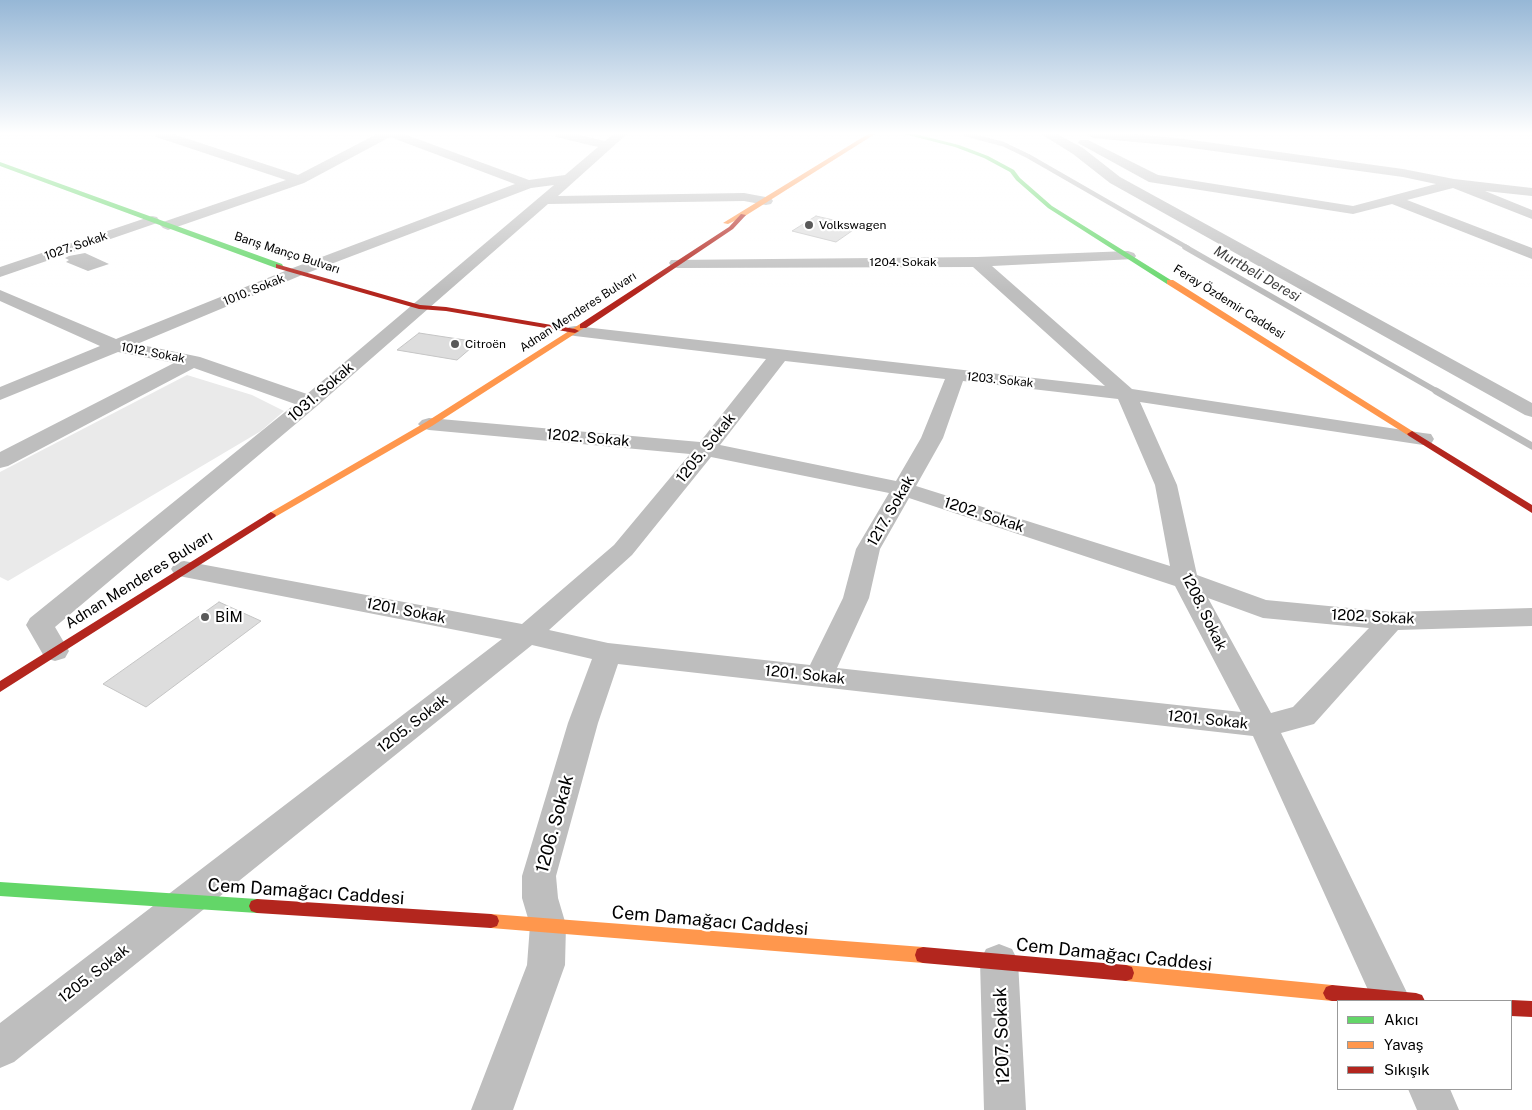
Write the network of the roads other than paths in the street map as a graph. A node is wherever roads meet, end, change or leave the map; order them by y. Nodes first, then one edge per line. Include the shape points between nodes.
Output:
1 (59, 186) edge
2 (282, 186) edge
3 (523, 186) edge
4 (560, 186) edge
5 (789, 186) edge
6 (1026, 186) edge
7 (1125, 186) edge
8 (1198, 186) edge
9 (1444, 186) edge
10 (1461, 186) edge
11 (1478, 186) edge
12 (1532, 192) edge
13 (544, 200) junction
14 (1394, 200) junction
15 (766, 201) junction
16 (132, 213) junction
17 (743, 215) junction
18 (1532, 215) edge
19 (152, 220) junction
20 (168, 226) junction
21 (38, 243) dead end
22 (1532, 254) edge
23 (1128, 256) junction
24 (977, 262) junction
25 (677, 263) junction
26 (0, 272) edge
27 (296, 272) junction
28 (636, 277) dead end
29 (0, 295) edge
30 (419, 306) junction
31 (571, 324) junction
32 (472, 326) dead end
33 (550, 327) junction
34 (556, 344) junction
35 (116, 346) junction
36 (780, 354) junction
37 (193, 361) junction
38 (956, 375) junction
39 (0, 394) edge
40 (1126, 394) junction
41 (310, 402) junction
42 (1532, 411) edge
43 (429, 424) junction
44 (1422, 439) junction
45 (375, 442) dead end
46 (706, 449) junction
47 (0, 461) edge
48 (903, 489) junction
49 (294, 500) junction
50 (1532, 510) edge
51 (184, 569) junction
52 (1185, 580) junction
53 (1532, 617) edge
54 (1391, 621) junction
55 (527, 634) junction
56 (56, 651) junction
57 (608, 653) junction
58 (818, 676) junction
59 (0, 687) edge
60 (1263, 726) junction
61 (0, 889) edge
62 (187, 901) junction
63 (548, 925) junction
64 (999, 962) junction
65 (1390, 1000) edge
66 (1400, 1000) edge
67 (1512, 1008) edge
68 (1532, 1010) edge
69 (0, 1048) edge
70 (1429, 1090) edge
71 (492, 1110) edge
72 (1005, 1110) edge
73 (1438, 1110) edge

1 - 16 main road, Barış Manço Bulvarı
2 - 20 street
3 - 27 street, 1010. Sokak
4 - 13 street, 1031. Sokak
5 - 15 main road, Adnan Menderes Bulvarı
6 - 23 main road, Feray Özdemir Caddesi via 1050,207
7 - 42 street
8 - 14 street via 1353,210
9 - 14 street
10 - 18 street
11 - 12 street
13 - 15 street via 744,197
13 - 30 street, 1031. Sokak
14 - 22 street
15 - 17 main road, Adnan Menderes Bulvarı
16 - 19 main road, Barış Manço Bulvarı
16 - 21 street
17 - 25 main road, Adnan Menderes Bulvarı via 731,228
17 - 28 main road, Adnan Menderes Bulvarı via 720,225
19 - 20 main road, Barış Manço Bulvarı
19 - 26 street, 1027. Sokak
20 - 27 main road, Barış Manço Bulvarı
23 - 24 street, 1204. Sokak
23 - 44 main road, Feray Özdemir Caddesi
24 - 25 street, 1204. Sokak
24 - 40 street, 1208. Sokak
25 - 31 main road, Adnan Menderes Bulvarı
27 - 30 main road, Barış Manço Bulvarı
27 - 35 street, 1010. Sokak
29 - 35 street, 1012. Sokak
30 - 32 main road via 438,316
30 - 33 main road, Barış Manço Bulvarı
30 - 41 street, 1031. Sokak
31 - 33 main road, Adnan Menderes Bulvarı
31 - 34 main road, Adnan Menderes Bulvarı
31 - 36 street, 1203. Sokak
33 - 34 main road, Adnan Menderes Bulvarı via 536,339
34 - 43 main road, Adnan Menderes Bulvarı
35 - 37 street, 1012. Sokak
35 - 39 street, 1010. Sokak
36 - 38 street, 1203. Sokak
36 - 46 street, 1205. Sokak
37 - 41 street, 1012. Sokak
37 - 47 street
38 - 40 street, 1203. Sokak
38 - 48 street, 1217. Sokak via 932,438
40 - 44 street, 1203. Sokak
40 - 52 street, 1208. Sokak via 1166,485
41 - 56 street, 1031. Sokak via 40,625
43 - 46 street, 1202. Sokak
43 - 49 main road, Adnan Menderes Bulvarı
44 - 50 main road, Feray Özdemir Caddesi
45 - 49 main road, Adnan Menderes Bulvarı
46 - 48 street, 1202. Sokak
46 - 55 street, 1205. Sokak via 623,550
48 - 52 street, 1202. Sokak
48 - 58 street, 1217. Sokak via 868,549 856,598
49 - 51 main road, Adnan Menderes Bulvarı
51 - 55 street, 1201. Sokak
51 - 56 main road, Adnan Menderes Bulvarı
52 - 54 street, 1202. Sokak via 1263,610
52 - 60 street, 1208. Sokak
53 - 54 street, 1202. Sokak
54 - 60 street, 1201. Sokak via 1303,716
55 - 57 street, 1201. Sokak
55 - 62 street, 1205. Sokak
56 - 59 main road, Adnan Menderes Bulvarı
57 - 58 street, 1201. Sokak
57 - 63 street, 1206. Sokak via 583,724 539,876 540,898
58 - 60 street, 1201. Sokak
60 - 66 street, 1208. Sokak
61 - 62 main road, Cem Damağacı Caddesi
62 - 63 main road, Cem Damağacı Caddesi
62 - 69 street, 1205. Sokak
63 - 64 main road, Cem Damağacı Caddesi
63 - 71 street, 1206. Sokak via 546,965
64 - 65 main road, Cem Damağacı Caddesi
64 - 72 street, 1207. Sokak
67 - 68 main road
70 - 73 street

